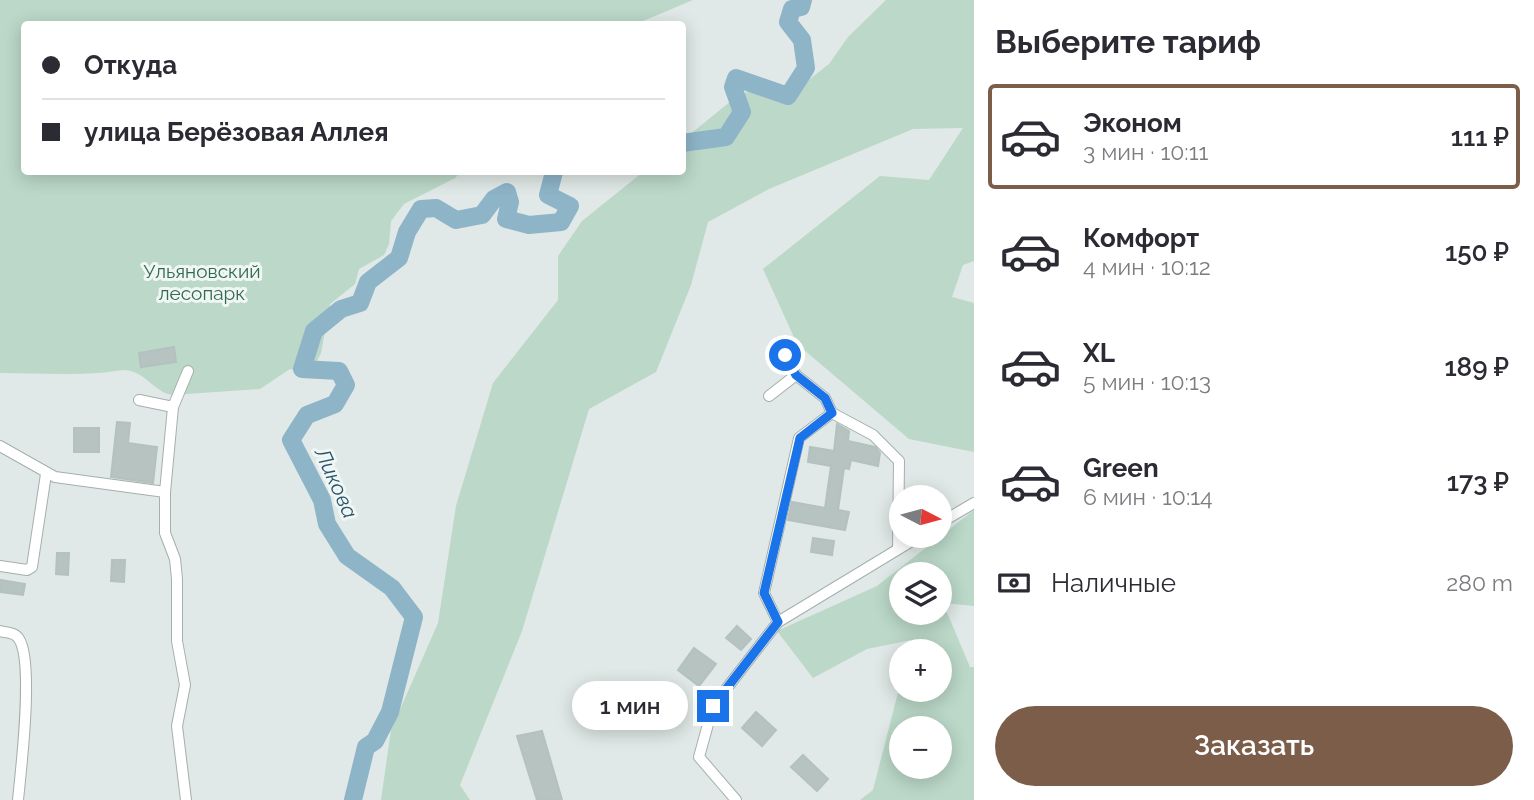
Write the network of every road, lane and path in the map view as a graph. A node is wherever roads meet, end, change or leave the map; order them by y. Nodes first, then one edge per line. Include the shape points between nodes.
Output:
1 (785, 355) dead end
2 (188, 371) dead end
3 (796, 375) junction
4 (769, 396) dead end
5 (139, 400) dead end
6 (173, 407) junction
7 (832, 413) junction
8 (0, 446) edge
9 (46, 474) junction
10 (166, 492) junction
11 (974, 503) edge
12 (952, 516) edge
13 (898, 549) joint
14 (0, 566) edge
15 (778, 622) junction
16 (0, 631) edge
17 (18, 800) edge
18 (187, 800) edge
19 (736, 800) edge

1 - 3 street
2 - 6 street
3 - 4 street
3 - 7 street via 825,398
5 - 6 street
6 - 10 street
7 - 13 street via 873,435 899,461
7 - 15 street via 800,438 764,593
8 - 9 street
9 - 10 street
9 - 14 street via 32,568
10 - 18 street via 165,533 177,579 177,641 185,685 177,726
11 - 12 street
13 - 15 street
15 - 19 street via 713,706 699,757
16 - 17 street via 15,634 26,660

